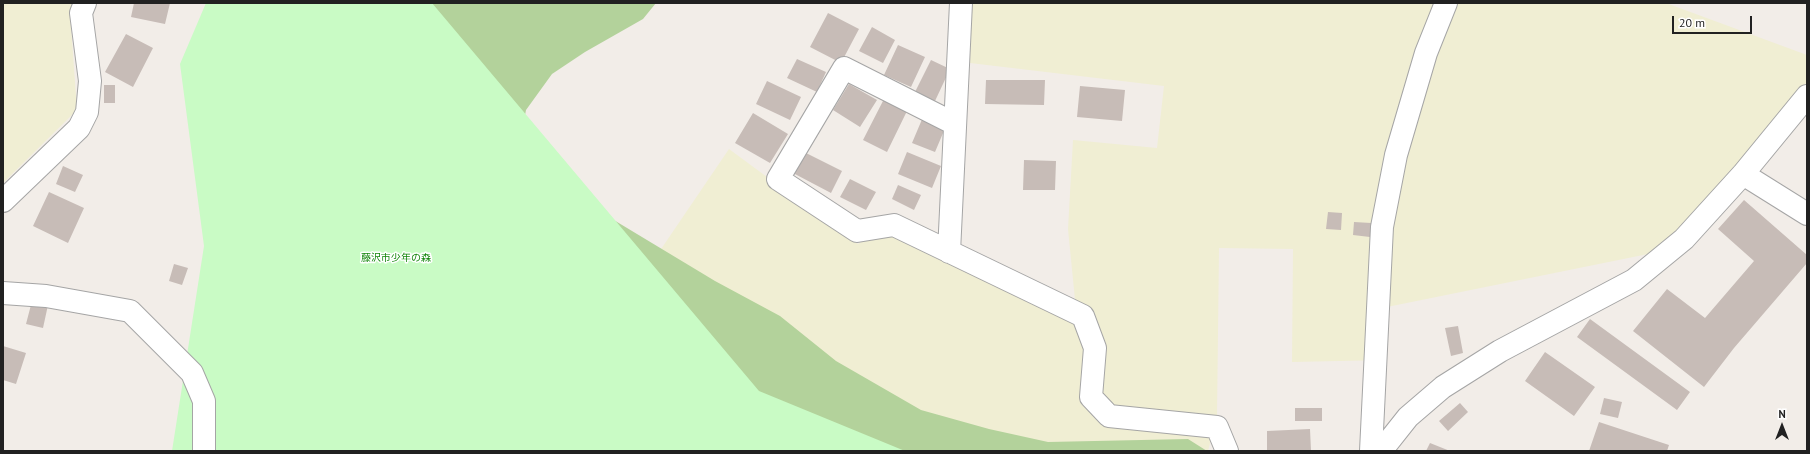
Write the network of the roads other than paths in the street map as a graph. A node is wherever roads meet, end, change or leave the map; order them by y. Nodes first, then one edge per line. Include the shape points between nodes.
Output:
1 (85, 3) edge
2 (960, 3) edge
3 (1446, 3) edge
4 (1807, 96) edge
5 (955, 124) junction
6 (1744, 174) junction
7 (3, 201) edge
8 (1807, 214) edge
9 (949, 252) junction
10 (3, 293) edge
11 (204, 451) edge
12 (1227, 451) edge
13 (1371, 451) edge
14 (1381, 451) edge

1 - 7 street via 82,14 90,81 87,112 79,128
2 - 5 street
3 - 13 street via 1426,53 1396,155 1382,227
4 - 6 street
5 - 9 street
5 - 9 street via 844,68 778,179 857,231 894,225
6 - 8 street
6 - 14 street via 1684,239 1634,280 1500,351 1443,387 1408,417
9 - 12 street via 1083,316 1095,348 1091,397 1109,416 1217,426
10 - 11 street via 46,296 130,311 192,373 204,401

